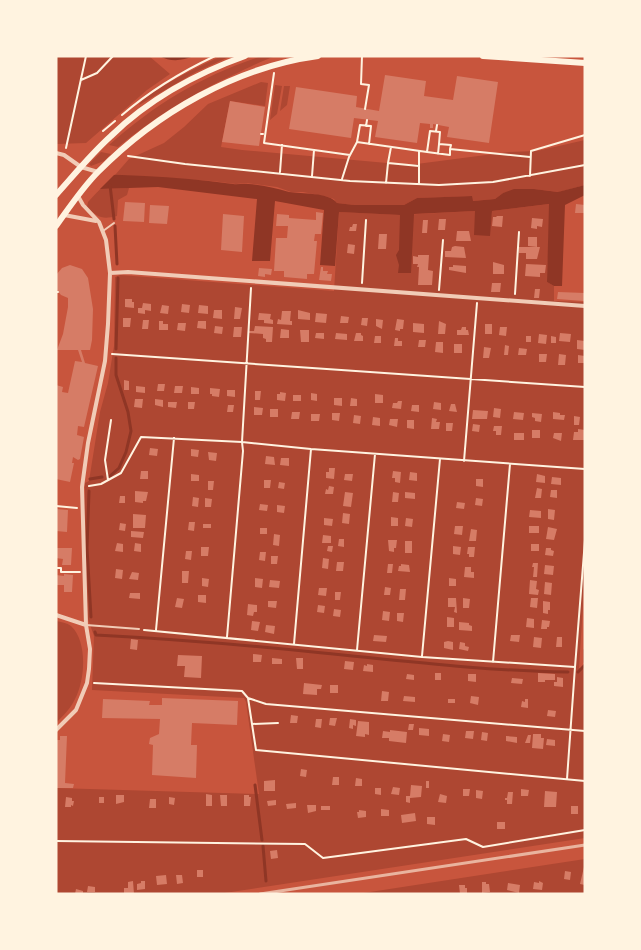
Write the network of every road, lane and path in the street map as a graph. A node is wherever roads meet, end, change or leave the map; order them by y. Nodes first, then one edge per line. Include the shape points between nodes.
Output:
1 (86, 56) edge
2 (113, 56) edge
3 (245, 56) edge
4 (318, 56) edge
5 (362, 56) edge
6 (483, 56) edge
7 (585, 63) edge
8 (276, 64) junction
9 (81, 80) junction
10 (366, 109) dead end
11 (367, 120) dead end
12 (437, 125) dead end
13 (366, 126) junction
14 (436, 131) junction
15 (585, 135) edge
16 (357, 142) junction
17 (369, 144) junction
18 (439, 144) junction
19 (282, 145) junction
20 (391, 147) junction
21 (450, 149) junction
22 (314, 150) junction
23 (418, 151) junction
24 (56, 152) edge
25 (427, 152) junction
26 (119, 154) junction
27 (350, 154) junction
28 (438, 154) junction
29 (64, 155) junction
30 (530, 157) junction
31 (388, 163) junction
32 (585, 165) edge
33 (419, 166) junction
34 (78, 169) junction
35 (98, 172) junction
36 (280, 172) junction
37 (312, 176) junction
38 (530, 176) junction
39 (341, 180) junction
40 (386, 183) junction
41 (419, 184) junction
42 (56, 195) edge
43 (78, 196) junction
44 (64, 215) junction
45 (366, 220) dead end
46 (99, 222) junction
47 (114, 222) dead end
48 (56, 226) edge
49 (103, 231) junction
50 (520, 232) dead end
51 (443, 240) dead end
52 (110, 273) junction
53 (252, 282) junction
54 (361, 290) junction
55 (438, 296) junction
56 (477, 298) junction
57 (515, 301) junction
58 (585, 306) edge
59 (105, 354) junction
60 (246, 362) junction
61 (471, 380) junction
62 (585, 387) edge
63 (111, 420) dead end
64 (174, 438) junction
65 (242, 442) junction
66 (311, 449) junction
67 (376, 454) junction
68 (440, 459) junction
69 (464, 460) junction
70 (510, 464) junction
71 (585, 469) edge
72 (108, 480) junction
73 (82, 487) junction
74 (56, 506) edge
75 (82, 508) junction
76 (585, 540) edge
77 (56, 568) edge
78 (84, 572) junction
79 (56, 614) edge
80 (86, 624) junction
81 (139, 629) joint
82 (156, 630) junction
83 (227, 637) junction
84 (294, 644) junction
85 (357, 651) junction
86 (422, 657) junction
87 (492, 662) junction
88 (575, 667) junction
89 (87, 683) junction
90 (248, 698) junction
91 (252, 724) junction
92 (278, 724) dead end
93 (56, 730) edge
94 (571, 730) junction
95 (585, 732) edge
96 (567, 779) junction
97 (585, 781) edge
98 (585, 830) edge
99 (56, 841) edge

1 - 9 path
2 - 9 path via 98,73
3 - 34 main road via 199,76 159,99 112,134
4 - 8 main road
5 - 10 path via 362,84 368,86
6 - 7 main road
8 - 19 path via 264,143
8 - 26 main road via 205,93 140,134
9 - 29 path
11 - 13 path
12 - 14 path
13 - 16 path via 360,125
13 - 17 path via 372,126
14 - 18 path via 440,132
14 - 25 path via 430,131
15 - 30 path via 531,151
16 - 17 path
16 - 27 path
17 - 20 path
18 - 21 path via 451,145
18 - 28 path
19 - 22 path
19 - 36 path
20 - 23 path
20 - 31 path
21 - 28 path via 450,155
21 - 30 path
22 - 27 path
22 - 37 path
23 - 25 path
23 - 33 path
24 - 29 street
25 - 28 path
26 - 35 main road
26 - 36 path
27 - 39 path
29 - 34 street
30 - 38 path
31 - 33 path
31 - 40 path
32 - 38 path
33 - 41 path
34 - 35 street
34 - 42 main road
35 - 43 main road
36 - 37 path
37 - 39 path
38 - 41 path via 493,182
39 - 40 path
40 - 41 path
43 - 44 main road
43 - 46 street
44 - 46 street
44 - 48 main road
45 - 54 path
46 - 49 street
47 - 49 lane
49 - 52 street
50 - 57 path
51 - 55 path
52 - 53 street
52 - 59 street
53 - 54 street
53 - 60 path
54 - 55 street
55 - 56 street
56 - 57 street
56 - 61 path
57 - 58 street
59 - 60 path
59 - 73 street
60 - 61 path
60 - 65 path
61 - 62 path
61 - 69 path
63 - 72 path via 105,460
64 - 65 path
64 - 72 path via 141,437 121,473
64 - 82 path
65 - 66 path
65 - 83 path
66 - 67 path
66 - 84 path
67 - 68 path
67 - 85 path
68 - 69 path
68 - 86 path
69 - 70 path
70 - 71 path
70 - 87 path
72 - 73 path
73 - 75 street
74 - 75 path
75 - 78 street
76 - 88 path
77 - 78 path via 61,568 61,572
78 - 80 street
79 - 80 street
80 - 81 lane
80 - 89 street via 90,649
81 - 82 path
82 - 83 path
83 - 84 path
84 - 85 path
85 - 86 path
86 - 87 path
87 - 88 path
88 - 94 path
89 - 90 path via 242,692
89 - 93 street via 76,710
90 - 91 path
90 - 94 path via 266,704
91 - 92 path
91 - 96 path via 256,750
94 - 95 path
94 - 96 path
96 - 97 path
98 - 99 path via 483,846 466,839 323,858 305,844

